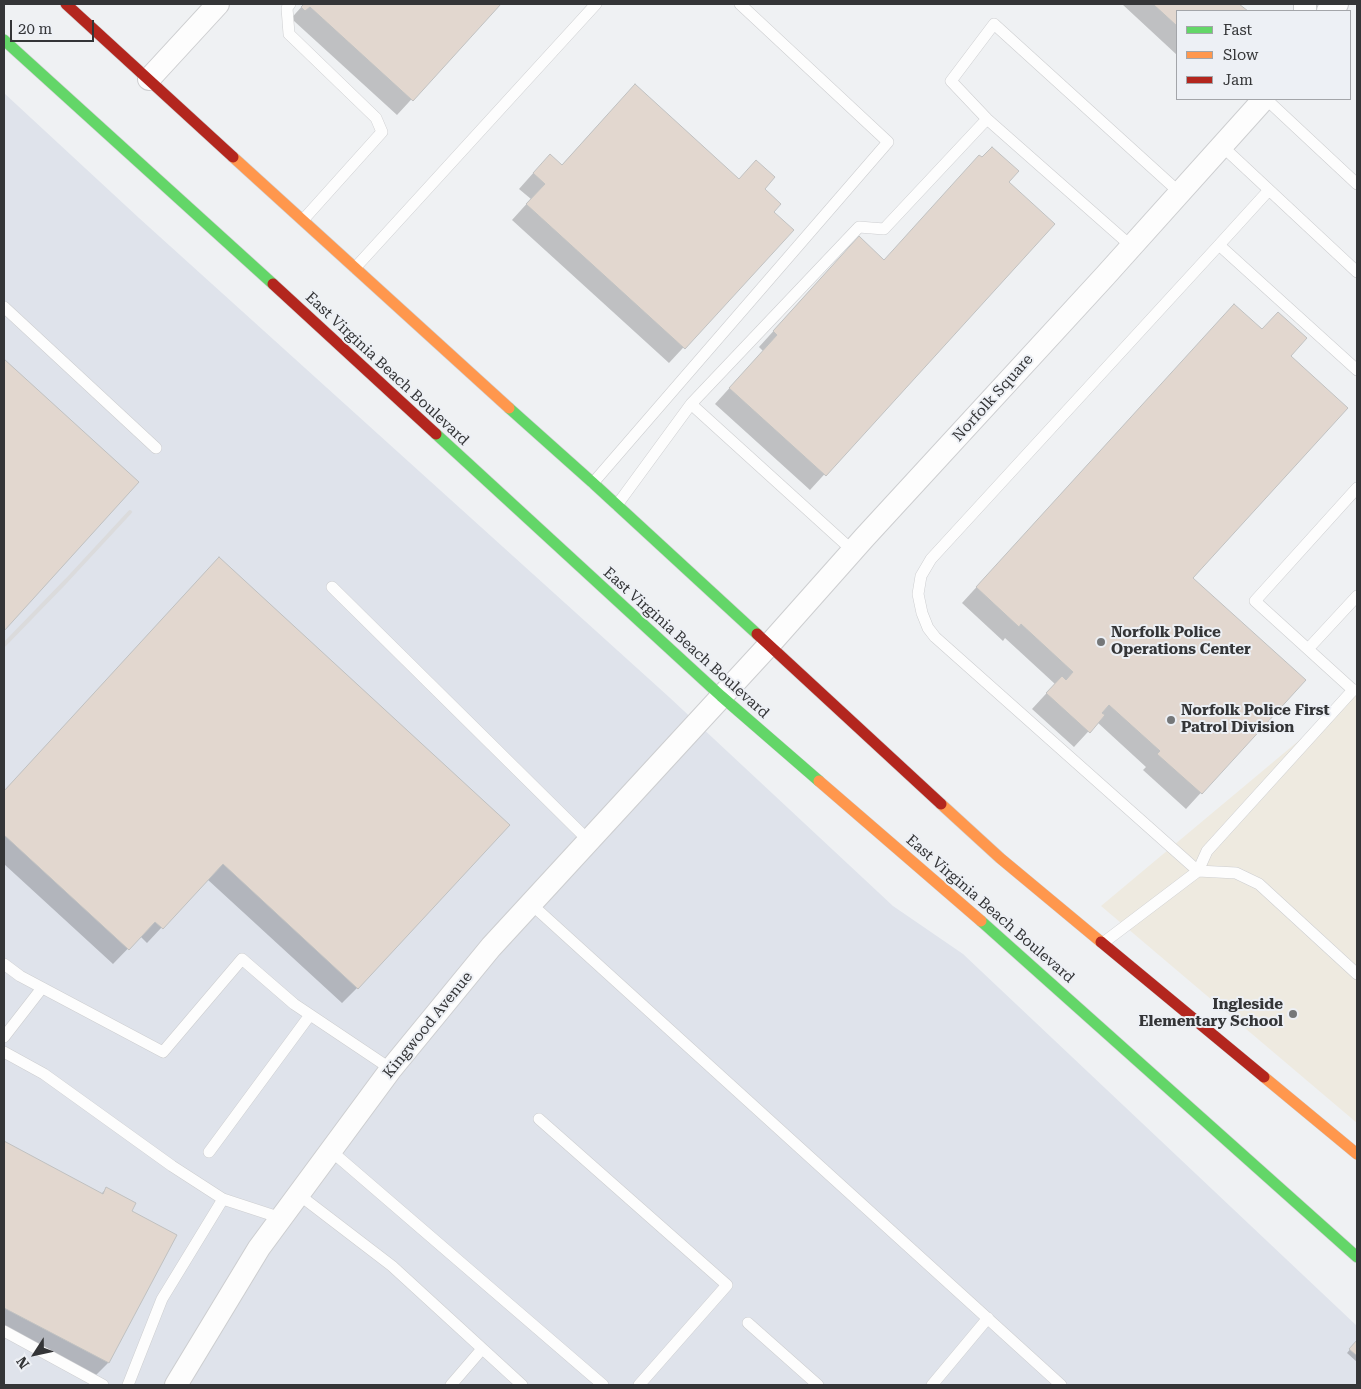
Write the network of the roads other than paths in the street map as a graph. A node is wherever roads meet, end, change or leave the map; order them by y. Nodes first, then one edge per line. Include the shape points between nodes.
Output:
1 (66, 4) edge
2 (218, 4) edge
3 (290, 4) edge
4 (596, 4) edge
5 (740, 4) edge
6 (4, 40) edge
7 (149, 79) junction
8 (1264, 100) edge
9 (1266, 100) edge
10 (987, 119) junction
11 (1222, 146) junction
12 (1357, 184) edge
13 (1269, 190) junction
14 (1179, 192) junction
15 (303, 220) junction
16 (1219, 244) junction
17 (1132, 246) junction
18 (355, 268) junction
19 (1357, 272) edge
20 (4, 308) edge
21 (1357, 370) edge
22 (691, 404) junction
23 (156, 448) dead end
24 (593, 483) junction
25 (1357, 488) edge
26 (617, 505) junction
27 (853, 551) junction
28 (332, 587) dead end
29 (1357, 596) edge
30 (768, 646) junction
31 (1308, 649) junction
32 (1355, 690) edge
33 (721, 696) junction
34 (588, 840) junction
35 (1198, 871) junction
36 (530, 903) junction
37 (1103, 943) junction
38 (4, 964) edge
39 (1357, 974) edge
40 (42, 988) junction
41 (310, 1015) junction
42 (4, 1037) edge
43 (4, 1052) edge
44 (391, 1069) junction
45 (539, 1119) dead end
46 (330, 1150) junction
47 (210, 1152) dead end
48 (1357, 1154) edge
49 (298, 1194) junction
50 (223, 1199) junction
51 (281, 1218) junction
52 (1357, 1257) edge
53 (988, 1318) junction
54 (748, 1323) dead end
55 (4, 1331) edge
56 (482, 1349) junction
57 (103, 1385) edge
58 (128, 1385) edge
59 (176, 1385) edge
60 (452, 1385) edge
61 (522, 1385) edge
62 (603, 1385) edge
63 (639, 1385) edge
64 (818, 1385) edge
65 (932, 1385) edge
66 (1061, 1385) edge

1 - 7 main road
2 - 7 street
3 - 15 lane via 287,8 289,34 376,118 382,132
4 - 18 lane
5 - 24 lane via 888,142
6 - 33 main road, East Virginia Beach Boulevard
7 - 15 main road
8 - 11 street, Norfolk Square
9 - 12 lane
10 - 14 lane via 951,81 994,24
10 - 17 lane
10 - 22 lane via 884,229 859,227
11 - 13 lane
11 - 14 street, Norfolk Square
13 - 16 lane
13 - 19 lane
14 - 17 street, Norfolk Square
15 - 18 main road
16 - 21 lane
16 - 35 lane via 931,559 921,576 918,594 922,613 935,637
17 - 27 street, Norfolk Square
18 - 24 main road
20 - 23 lane
22 - 26 lane
22 - 27 lane
24 - 26 main road
25 - 31 lane via 1255,601
26 - 30 main road
27 - 30 street, Norfolk Square
28 - 34 lane
29 - 31 lane
30 - 33 street, Norfolk Square
30 - 37 main road via 1000,858
31 - 32 lane
32 - 35 lane via 1207,852
33 - 34 street, Kingwood Avenue
33 - 52 main road, East Virginia Beach Boulevard via 955,897
34 - 36 street, Kingwood Avenue
35 - 37 lane
35 - 39 lane via 1236,873 1260,884
36 - 44 street, Kingwood Avenue
36 - 53 lane
37 - 48 main road
38 - 40 lane
40 - 41 lane via 163,1052 242,959
40 - 42 lane
41 - 44 lane
41 - 47 lane
43 - 50 lane via 44,1074
44 - 46 street, Kingwood Avenue
45 - 63 lane via 727,1285
46 - 49 street, Kingwood Avenue
46 - 62 lane
49 - 51 street, Kingwood Avenue
49 - 56 lane via 392,1266
50 - 51 lane
50 - 58 lane via 162,1299
51 - 59 street, Kingwood Avenue via 259,1248
53 - 65 lane
53 - 66 lane
54 - 64 lane
55 - 57 lane
56 - 60 lane
56 - 61 lane

